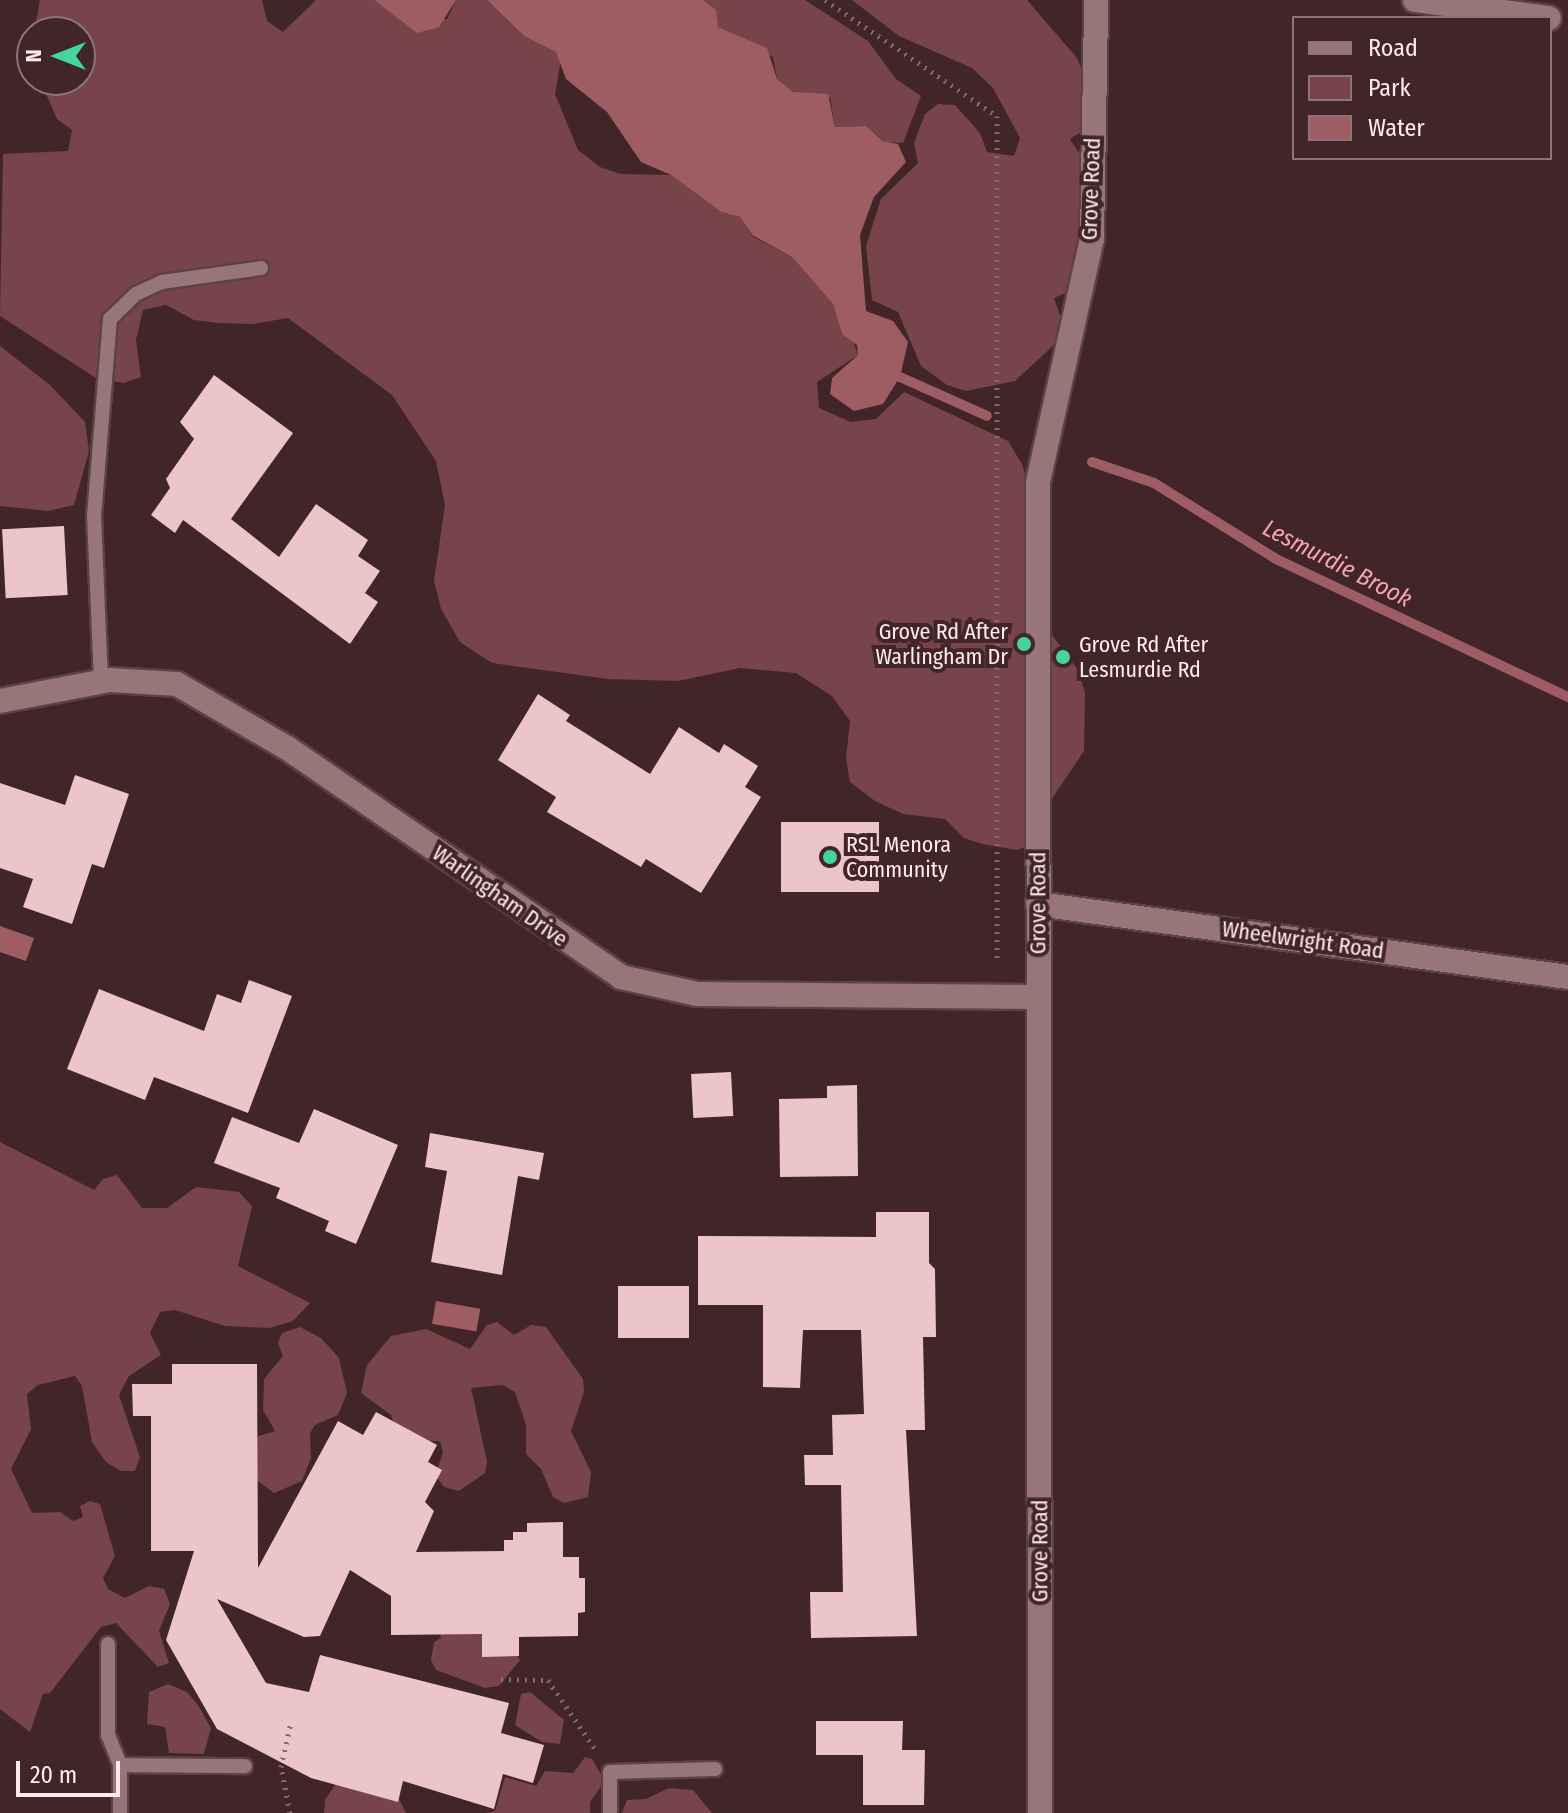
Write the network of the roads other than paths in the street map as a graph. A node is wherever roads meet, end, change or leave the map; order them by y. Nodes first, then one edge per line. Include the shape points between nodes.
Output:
1 (1096, 0) edge
2 (1415, 0) edge
3 (1534, 16) edge
4 (261, 268) dead end
5 (101, 682) junction
6 (0, 701) edge
7 (1038, 904) junction
8 (1568, 977) edge
9 (1038, 997) junction
10 (108, 1644) dead end
11 (120, 1765) junction
12 (245, 1766) dead end
13 (715, 1769) dead end
14 (120, 1813) edge
15 (610, 1813) edge
16 (1040, 1813) edge

1 - 7 street, Grove Road via 1092,239 1038,482
2 - 3 street
4 - 5 lane via 162,282 136,294 110,319 94,517
5 - 6 street, Warlingham Drive
5 - 9 street, Warlingham Drive via 177,684 287,748 621,977 697,994
7 - 8 street, Wheelwright Road
7 - 9 street, Grove Road
9 - 16 street, Grove Road
10 - 11 lane via 108,1735
11 - 12 lane
11 - 14 lane
13 - 15 lane via 610,1772

